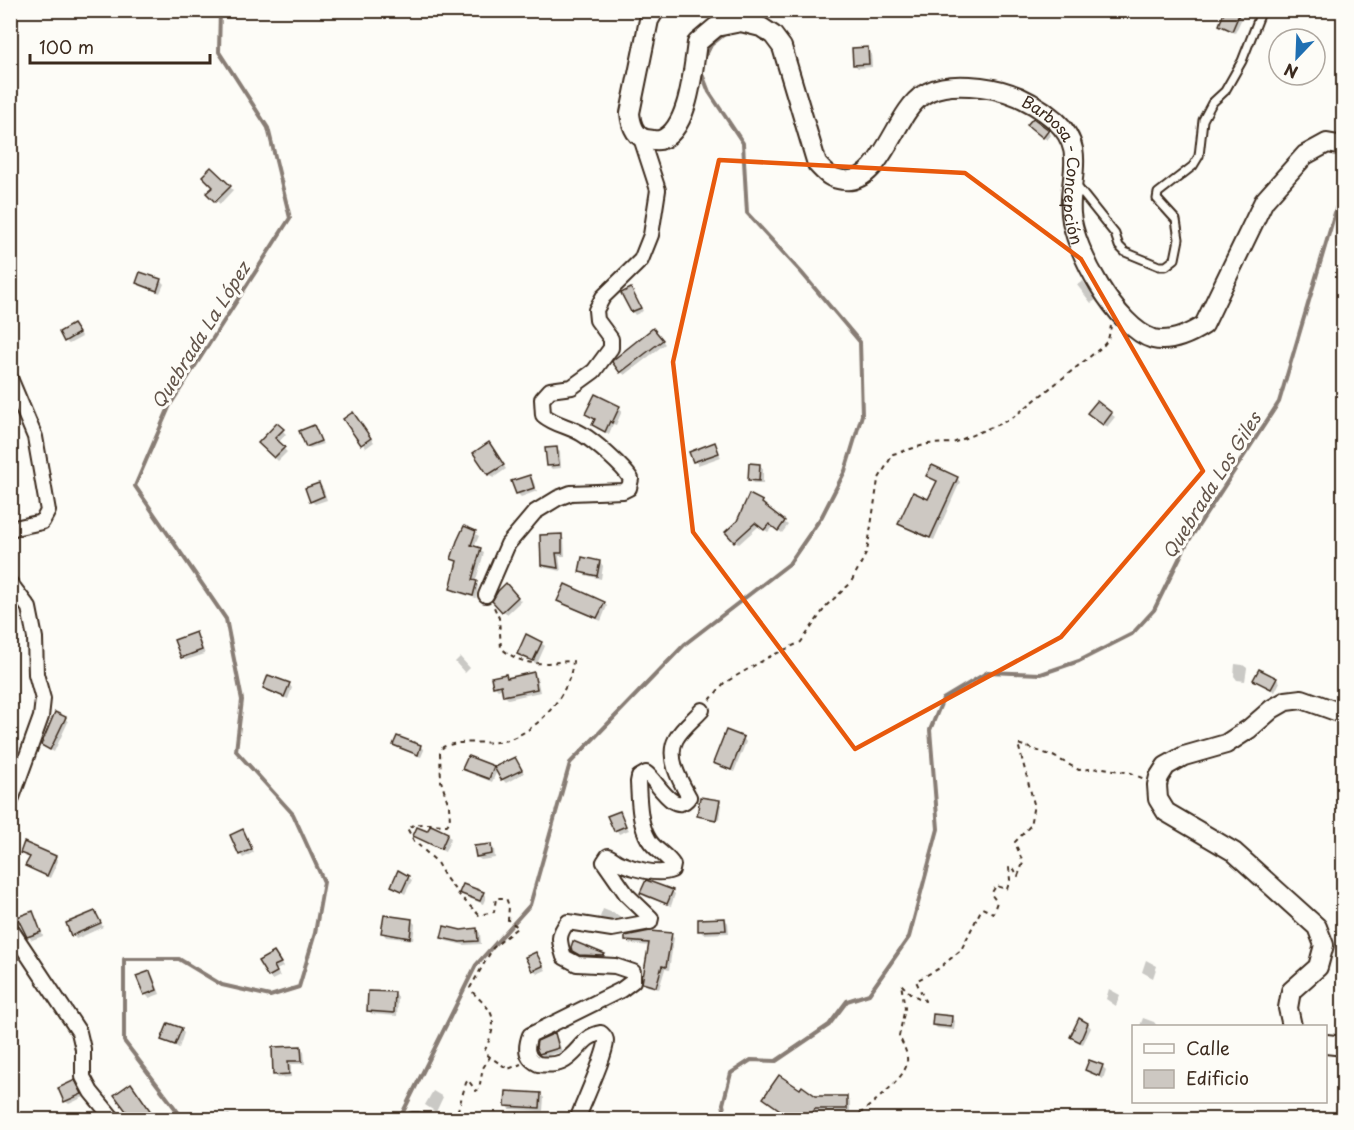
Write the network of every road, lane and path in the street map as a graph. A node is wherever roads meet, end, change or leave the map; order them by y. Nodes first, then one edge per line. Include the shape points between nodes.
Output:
1 (656, 10) edge
2 (1262, 10) edge
3 (641, 138) junction
4 (1344, 146) edge
5 (1073, 182) junction
6 (1121, 315) junction
7 (10, 378) edge
8 (10, 529) edge
9 (10, 583) edge
10 (486, 595) joint
11 (702, 710) joint
12 (1344, 714) edge
13 (1157, 785) junction
14 (10, 803) edge
15 (10, 928) edge
16 (1292, 1025) edge
17 (1327, 1044) edge
18 (1344, 1046) edge
19 (490, 1057) junction
20 (532, 1061) junction
21 (114, 1119) edge
22 (412, 1119) edge
23 (419, 1119) edge
24 (455, 1119) edge
25 (577, 1119) edge
26 (853, 1119) edge

1 - 3 main road via 649,20 630,113 632,127
2 - 5 lane via 1226,91 1212,103 1203,120 1199,156 1193,166 1158,193 1157,199 1176,220 1179,239 1171,264 1159,266 1125,252
3 - 5 main road, Barbosa - Concepción via 658,141 678,123 688,98 697,43 716,27 741,22 761,27 782,47 817,164 832,178 849,181 862,177 880,157 903,115 922,95 962,85 1011,93 1054,120 1073,146
3 - 10 street via 658,190 651,235 640,260 603,297 596,310 597,320 612,339 611,348 594,371 572,387 550,390 542,399 543,415 582,434 620,465 631,479 629,488 571,494 535,512 508,544
4 - 6 main road, Barbosa - Concepción via 1327,143 1305,155 1264,201 1204,325 1171,340 1155,339 1142,334
5 - 6 main road, Barbosa - Concepción via 1071,213 1078,244 1088,267
6 - 11 path via 1102,347 1011,419 953,443 928,444 893,454 878,480 867,552 850,584 827,605 801,642 724,683
7 - 8 street via 35,437 48,511 42,522
9 - 14 street via 29,608 36,674 43,699 41,717
10 - 19 path via 499,618 501,648 509,655 537,664 573,661 560,698 537,722 503,741 460,742 443,747 441,781 450,821 447,825 414,824 406,828 479,915 494,912 496,898 506,898 508,920 518,927 493,948 470,987 494,1022 484,1052
11 - 20 street via 675,739 673,757 678,778 689,796 687,800 680,803 668,799 646,773 638,782 648,839 673,864 672,870 664,873 638,869 608,856 604,862 627,895 648,914 650,922 612,929 568,922 561,930 559,942 564,957 577,964 627,969 633,972 633,981 530,1035 526,1047
12 - 13 main road via 1302,699 1286,701 1226,744 1184,756 1166,766
13 - 16 main road via 1158,799 1166,812 1234,852 1317,927 1324,945 1318,968 1291,991 1288,1008
13 - 26 path via 1131,773 1103,768 1079,770 1018,744 1034,804 1030,826 1015,842 1023,863 1018,876 1009,867 1007,889 996,886 991,894 997,902 993,913 981,908 961,950 916,981 925,1001 902,984 905,1008 899,1036 906,1050 907,1065 892,1086
15 - 21 street via 79,1032 83,1077
17 - 18 main road
19 - 20 path via 508,1069
19 - 24 path via 483,1068 479,1089 476,1091 468,1080 466,1083
20 - 25 street via 550,1065 564,1062 591,1034 601,1033 606,1041
22 - 23 street

